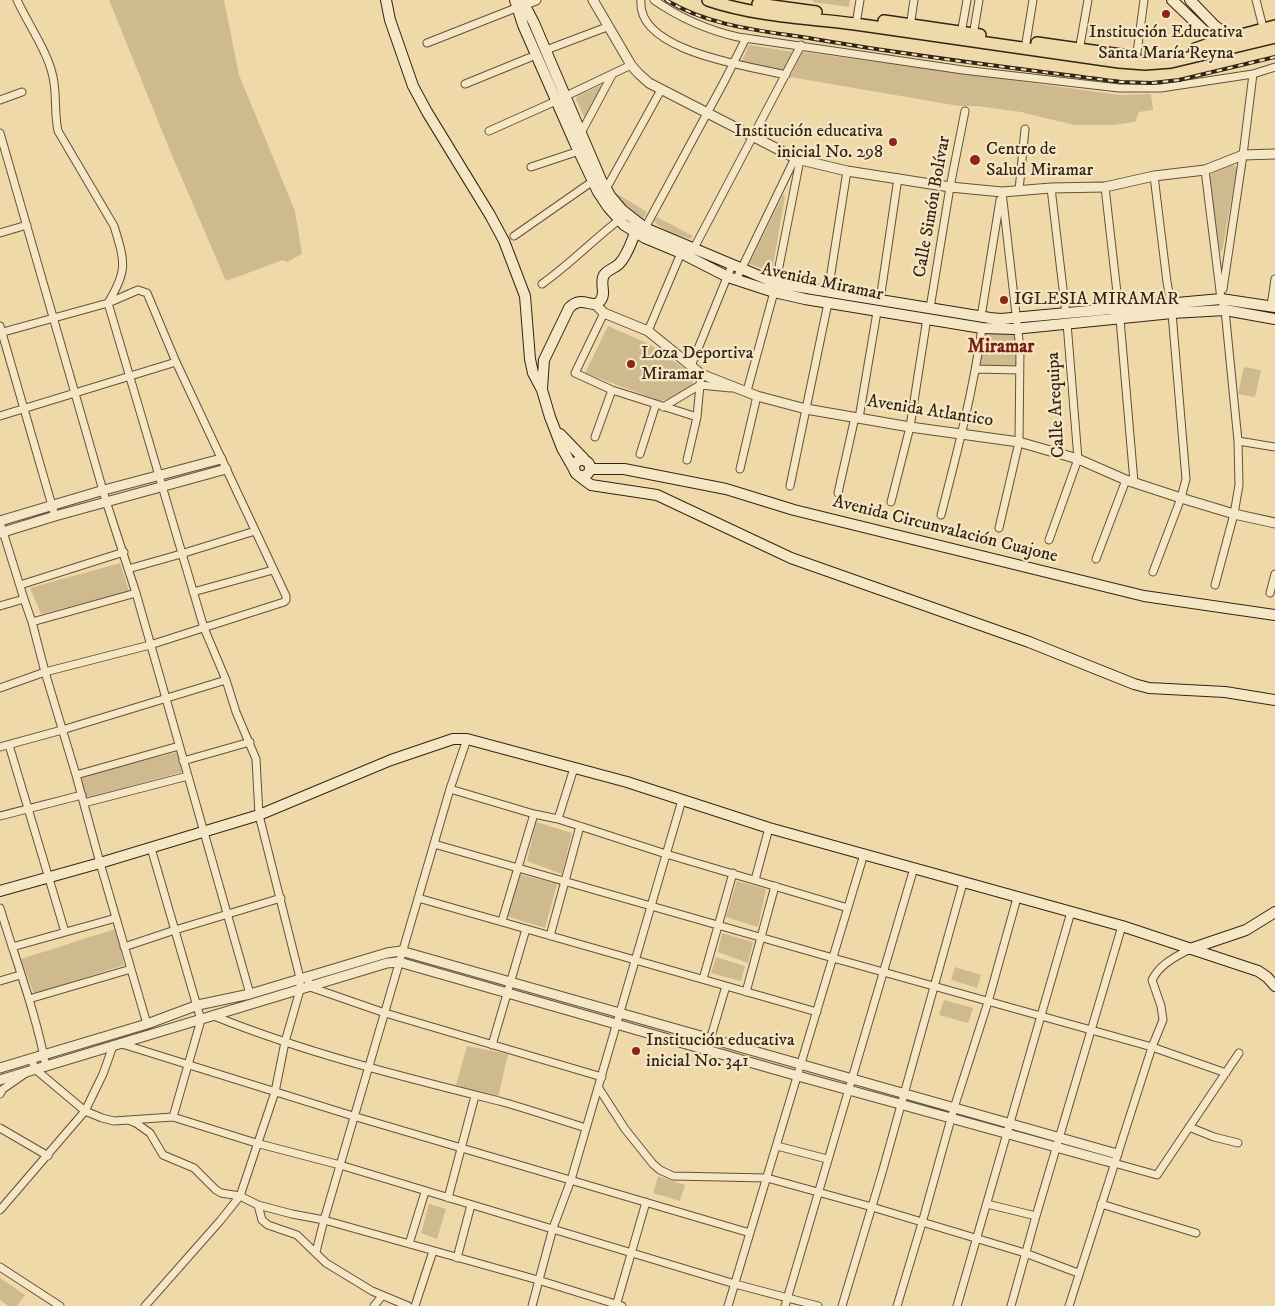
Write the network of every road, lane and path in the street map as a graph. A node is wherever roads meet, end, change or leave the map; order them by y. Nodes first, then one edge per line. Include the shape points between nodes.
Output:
1 (17, 0) edge
2 (386, 0) edge
3 (536, 0) edge
4 (593, 0) edge
5 (641, 0) edge
6 (654, 0) edge
7 (710, 0) edge
8 (734, 0) edge
9 (860, 0) edge
10 (914, 0) edge
11 (967, 0) edge
12 (979, 0) edge
13 (1033, 0) edge
14 (1088, 0) edge
15 (1144, 0) edge
16 (1172, 0) edge
17 (1190, 0) edge
18 (1256, 0) edge
19 (723, 2) edge
20 (520, 3) edge
21 (782, 7) edge
22 (857, 21) junction
23 (1275, 26) edge
24 (608, 27) junction
25 (910, 28) junction
26 (1268, 35) edge
27 (967, 37) junction
28 (746, 38) junction
29 (1238, 41) junction
30 (427, 43) dead end
31 (800, 45) junction
32 (1026, 45) junction
33 (1219, 45) junction
34 (546, 50) junction
35 (1079, 52) junction
36 (536, 55) junction
37 (1136, 60) junction
38 (732, 64) junction
39 (631, 65) junction
40 (1275, 67) edge
41 (1253, 74) junction
42 (612, 75) junction
43 (786, 75) junction
44 (465, 84) dead end
45 (661, 90) junction
46 (22, 92) dead end
47 (561, 99) junction
48 (0, 100) edge
49 (965, 111) dead end
50 (707, 114) junction
51 (1026, 129) dead end
52 (489, 131) dead end
53 (0, 133) edge
54 (581, 133) junction
55 (752, 137) junction
56 (578, 151) junction
57 (1275, 154) edge
58 (1243, 155) junction
59 (797, 159) junction
60 (531, 168) dead end
61 (1206, 170) junction
62 (847, 171) junction
63 (1154, 176) junction
64 (898, 178) junction
65 (593, 181) junction
66 (950, 187) junction
67 (1104, 187) junction
68 (1051, 188) junction
69 (606, 189) junction
70 (1019, 190) junction
71 (1002, 192) junction
72 (619, 220) junction
73 (27, 225) junction
74 (640, 231) junction
75 (0, 233) edge
76 (514, 236) dead end
77 (693, 250) junction
78 (681, 253) junction
79 (737, 267) junction
80 (732, 278) junction
81 (1275, 279) edge
82 (542, 284) dead end
83 (775, 288) junction
84 (828, 292) junction
85 (1221, 299) junction
86 (880, 300) junction
87 (108, 303) junction
88 (595, 304) junction
89 (828, 304) junction
90 (1273, 307) edge
91 (1171, 309) junction
92 (1225, 310) junction
93 (877, 312) junction
94 (604, 313) junction
95 (929, 313) junction
96 (1119, 313) junction
97 (981, 317) junction
98 (53, 318) junction
99 (1275, 318) edge
100 (1067, 319) junction
101 (1017, 323) junction
102 (982, 328) junction
103 (1, 331) edge
104 (648, 331) junction
105 (176, 362) junction
106 (691, 366) junction
107 (976, 369) junction
108 (1019, 370) junction
109 (701, 374) junction
110 (129, 378) junction
111 (700, 384) junction
112 (542, 390) junction
113 (612, 390) junction
114 (745, 390) junction
115 (75, 393) junction
116 (757, 396) junction
117 (659, 405) junction
118 (24, 408) junction
119 (806, 409) junction
120 (0, 416) edge
121 (697, 417) junction
122 (857, 417) junction
123 (910, 427) junction
124 (554, 428) junction
125 (962, 435) junction
126 (595, 437) dead end
127 (1238, 441) junction
128 (1018, 442) junction
129 (1275, 447) edge
130 (640, 454) dead end
131 (221, 459) junction
132 (1078, 459) junction
133 (687, 460) dead end
134 (584, 468) junction
135 (226, 469) junction
136 (740, 469) dead end
137 (158, 475) junction
138 (1130, 481) junction
139 (162, 486) junction
140 (790, 486) dead end
141 (104, 490) junction
142 (838, 493) dead end
143 (1181, 498) junction
144 (106, 501) junction
145 (891, 502) dead end
146 (52, 505) junction
147 (1234, 514) junction
148 (940, 515) dead end
149 (55, 516) junction
150 (0, 522) edge
151 (1275, 523) edge
152 (998, 528) dead end
153 (255, 531) junction
154 (2, 532) edge
155 (1049, 540) dead end
156 (124, 552) junction
157 (181, 554) junction
158 (1096, 559) dead end
159 (128, 568) junction
160 (273, 570) junction
161 (1154, 572) dead end
162 (1275, 574) edge
163 (20, 585) junction
164 (1215, 585) dead end
165 (193, 592) junction
166 (136, 593) junction
167 (1270, 594) dead end
168 (24, 599) junction
169 (0, 606) edge
170 (1275, 615) edge
171 (32, 622) junction
172 (204, 628) junction
173 (150, 645) junction
174 (45, 672) junction
175 (226, 680) junction
176 (0, 688) edge
177 (165, 698) junction
178 (1275, 700) edge
179 (62, 730) junction
180 (467, 739) junction
181 (250, 742) junction
182 (9, 744) junction
183 (179, 746) junction
184 (0, 747) edge
185 (183, 761) junction
186 (574, 768) junction
187 (76, 774) junction
188 (188, 776) junction
189 (450, 789) junction
190 (82, 795) junction
191 (682, 800) junction
192 (84, 803) junction
193 (28, 808) junction
194 (534, 814) junction
195 (259, 815) junction
196 (0, 816) edge
197 (558, 819) junction
198 (580, 826) junction
199 (769, 828) junction
200 (204, 832) junction
201 (434, 844) junction
202 (151, 848) junction
203 (666, 854) junction
204 (864, 854) junction
205 (100, 864) junction
206 (518, 868) junction
207 (914, 868) junction
208 (733, 873) junction
209 (48, 878) junction
210 (755, 880) junction
211 (565, 882) junction
212 (963, 883) junction
213 (775, 886) junction
214 (0, 891) edge
215 (281, 898) junction
216 (418, 898) junction
217 (1017, 898) junction
218 (651, 906) junction
219 (0, 908) edge
220 (848, 908) junction
221 (1071, 912) junction
222 (1275, 912) edge
223 (226, 914) junction
224 (116, 918) junction
225 (502, 920) junction
226 (718, 926) junction
227 (1122, 926) junction
228 (526, 929) junction
229 (174, 930) junction
230 (65, 932) junction
231 (550, 936) junction
232 (761, 938) junction
233 (124, 947) junction
234 (12, 948) junction
235 (1190, 949) junction
236 (401, 951) junction
237 (833, 958) junction
238 (635, 960) junction
239 (399, 962) junction
240 (131, 969) junction
241 (884, 973) junction
242 (20, 975) junction
243 (303, 977) junction
244 (703, 979) junction
245 (0, 981) edge
246 (510, 982) junction
247 (726, 986) junction
248 (934, 986) junction
249 (1275, 986) edge
250 (310, 987) junction
251 (300, 990) junction
252 (746, 992) junction
253 (508, 993) junction
254 (250, 994) junction
255 (29, 999) junction
256 (988, 1002) junction
257 (198, 1005) junction
258 (817, 1012) junction
259 (385, 1013) junction
260 (620, 1014) junction
261 (214, 1016) junction
262 (1041, 1018) junction
263 (201, 1020) junction
264 (147, 1024) junction
265 (617, 1024) junction
266 (1090, 1031) junction
267 (710, 1039) junction
268 (285, 1042) junction
269 (117, 1045) junction
270 (492, 1045) junction
271 (1152, 1047) junction
272 (706, 1050) junction
273 (43, 1054) junction
274 (1239, 1054) dead end
275 (31, 1058) junction
276 (188, 1065) junction
277 (801, 1065) junction
278 (46, 1067) junction
279 (368, 1067) junction
280 (0, 1068) edge
281 (32, 1070) junction
282 (1226, 1073) junction
283 (798, 1076) junction
284 (602, 1077) junction
285 (852, 1079) junction
286 (0, 1080) edge
287 (598, 1087) junction
288 (848, 1090) junction
289 (275, 1092) junction
290 (904, 1093) junction
291 (0, 1094) edge
292 (475, 1096) junction
293 (901, 1103) junction
294 (954, 1108) junction
295 (85, 1111) junction
296 (353, 1116) junction
297 (173, 1117) junction
298 (952, 1117) junction
299 (128, 1120) junction
300 (1010, 1124) junction
301 (1189, 1127) junction
302 (0, 1128) edge
303 (586, 1128) junction
304 (1008, 1133) junction
305 (1059, 1136) junction
306 (256, 1143) junction
307 (1238, 1143) dead end
308 (776, 1146) junction
309 (1056, 1146) junction
310 (462, 1148) junction
311 (48, 1156) junction
312 (1115, 1158) junction
313 (827, 1159) junction
314 (340, 1165) junction
315 (767, 1178) junction
316 (571, 1180) junction
317 (425, 1192) junction
318 (819, 1192) junction
319 (240, 1196) junction
320 (448, 1198) junction
321 (646, 1202) junction
322 (987, 1204) junction
323 (1101, 1204) junction
324 (258, 1205) junction
325 (472, 1206) junction
326 (872, 1207) junction
327 (0, 1210) edge
328 (1036, 1216) junction
329 (324, 1220) junction
330 (922, 1223) junction
331 (553, 1228) junction
332 (750, 1232) junction
333 (1196, 1233) dead end
334 (976, 1239) junction
335 (409, 1244) junction
336 (433, 1251) junction
337 (316, 1252) junction
338 (1025, 1252) junction
339 (631, 1253) junction
340 (457, 1258) junction
341 (0, 1267) edge
342 (1078, 1273) junction
343 (538, 1280) junction
344 (735, 1284) junction
345 (382, 1296) junction
346 (788, 1298) junction
347 (618, 1305) edge
348 (60, 1306) edge
349 (145, 1306) edge
350 (374, 1306) edge
351 (408, 1306) edge
352 (415, 1306) edge
353 (532, 1306) edge
354 (728, 1306) edge
355 (785, 1306) edge
356 (818, 1306) edge
357 (842, 1306) edge
358 (897, 1306) edge
359 (957, 1306) edge
360 (1011, 1306) edge
361 (1069, 1306) edge

1 - 87 street via 53,76 58,131 114,226 123,273
2 - 112 main road via 413,86 504,240 525,296 532,373
3 - 20 street
4 - 24 street
5 - 38 street via 645,18 660,36 672,44
6 - 28 street via 700,26
7 - 19 highway
8 - 21 highway
9 - 22 street
10 - 25 street
11 - 27 street
12 - 27 street
13 - 32 street
14 - 35 street
15 - 37 street
16 - 33 main road
17 - 29 main road via 1215,26
18 - 26 street
19 - 21 highway via 735,8
20 - 30 street
20 - 34 main road, Avenida Miramar
20 - 36 main road, Avenida Miramar
21 - 22 highway
22 - 25 highway
23 - 26 highway
24 - 34 street
24 - 39 street
25 - 27 highway
26 - 29 highway
27 - 32 highway
28 - 31 street
28 - 38 street
29 - 33 highway
31 - 41 street via 963,70 1119,88 1162,88
31 - 43 street
32 - 35 highway
33 - 37 highway
34 - 47 main road, Avenida Miramar
35 - 37 highway
36 - 44 street
36 - 47 main road, Avenida Miramar
38 - 43 street
38 - 50 street
39 - 42 street
39 - 45 street via 643,79
40 - 41 street
41 - 58 street
42 - 47 street
42 - 54 street
43 - 55 street
45 - 50 street
45 - 69 street
46 - 48 street
47 - 52 street
47 - 54 main road, Avenida Miramar
47 - 56 main road, Avenida Miramar
49 - 66 street, Calle Simón Bolívar
50 - 55 street
50 - 74 street
51 - 70 street
53 - 73 street
54 - 69 main road, Avenida Miramar
55 - 59 street
55 - 77 street
56 - 60 street
56 - 65 main road, Avenida Miramar
57 - 58 street
58 - 61 street
58 - 85 street
59 - 62 street
59 - 79 street
59 - 83 street
61 - 63 street
61 - 85 street
62 - 64 street
62 - 84 street
63 - 67 street
63 - 91 street
64 - 66 street
64 - 86 street
65 - 72 main road, Avenida Miramar
65 - 76 street
66 - 71 street
66 - 95 street, Calle Simón Bolívar
67 - 68 street
67 - 96 street
68 - 70 street
68 - 100 street, Calle Arequipa
69 - 74 main road, Avenida Miramar
70 - 71 street
71 - 97 street
71 - 101 street
72 - 74 main road, Avenida Miramar
72 - 82 street
73 - 75 street
73 - 98 street
74 - 77 main road, Avenida Miramar
74 - 78 main road, Avenida Miramar via 654,243
74 - 88 main road via 621,262 603,276 602,299
77 - 79 main road, Avenida Miramar
78 - 80 main road, Avenida Miramar
78 - 104 street
79 - 80 street
79 - 83 main road, Avenida Miramar
80 - 83 main road, Avenida Miramar
80 - 106 street
81 - 90 street
83 - 84 main road, Avenida Miramar
83 - 89 main road, Avenida Miramar
83 - 114 street
84 - 86 main road, Avenida Miramar
85 - 90 main road, Avenida Miramar
85 - 91 main road, Avenida Miramar
85 - 92 street
86 - 95 main road, Avenida Miramar
87 - 98 street
87 - 105 street via 138,290 147,293
87 - 110 street
88 - 94 street, Avenida Atlantico
88 - 112 main road via 580,301 569,308 544,360
89 - 93 main road, Avenida Miramar
89 - 119 street
91 - 92 main road, Avenida Miramar
91 - 96 main road, Avenida Miramar
91 - 143 street via 1186,479
92 - 99 main road, Avenida Miramar
92 - 127 street
93 - 95 main road, Avenida Miramar
93 - 122 street
94 - 104 street, Avenida Atlantico
94 - 113 street via 575,373
95 - 97 main road, Avenida Miramar
95 - 102 main road, Avenida Miramar
95 - 123 street, Calle Simón Bolívar
96 - 100 main road, Avenida Miramar
96 - 138 street
97 - 101 main road, Avenida Miramar
98 - 103 street
98 - 115 street
100 - 101 main road, Avenida Miramar
100 - 132 street, Calle Arequipa
101 - 102 main road, Avenida Miramar
101 - 108 street
102 - 107 street
103 - 118 street
104 - 106 street, Avenida Atlantico
105 - 110 street
105 - 131 street
106 - 109 street, Avenida Atlantico
107 - 108 street
107 - 125 street
108 - 128 street
109 - 111 street
109 - 114 street, Avenida Atlantico
110 - 115 street
110 - 137 street
111 - 114 street
111 - 117 street
111 - 121 street
112 - 124 main road
113 - 117 street
113 - 126 street
114 - 116 street, Avenida Atlantico
115 - 118 street
115 - 141 street
116 - 119 street, Avenida Atlantico
116 - 136 street
117 - 121 street
117 - 130 street
118 - 120 street
118 - 146 street
119 - 122 street, Avenida Atlantico
119 - 140 street
121 - 133 street
122 - 123 street, Avenida Atlantico
122 - 142 street
123 - 125 street, Avenida Atlantico
123 - 145 street, Calle Simón Bolívar
124 - 134 main road
124 - 134 main road
125 - 128 street, Avenida Atlantico
125 - 148 street
127 - 129 street
127 - 147 street via 1239,485
128 - 132 street, Avenida Atlantico
128 - 152 street
131 - 135 street
131 - 137 street
132 - 138 street, Avenida Atlantico
132 - 155 street, Calle Arequipa
134 - 170 main road, Avenida Circunvalación Cuajone via 624,469 726,489 794,510 1144,596
134 - 178 main road via 591,485 657,495 791,558 1020,639 1134,684
135 - 139 street
135 - 153 street
137 - 139 street
137 - 141 street
138 - 143 street, Avenida Atlantico
138 - 158 street
139 - 144 street
139 - 157 street
141 - 144 street
141 - 146 street
143 - 147 street, Avenida Atlantico
143 - 161 street
144 - 149 street
144 - 156 street
146 - 149 street
146 - 150 street
147 - 151 street, Avenida Atlantico
147 - 164 street
149 - 154 street
150 - 154 street
153 - 157 street
153 - 160 street
154 - 163 street
156 - 159 street
156 - 163 street
157 - 159 street
157 - 165 street
159 - 166 street
160 - 165 street
160 - 172 street via 286,596 284,602
162 - 167 street
163 - 168 street
165 - 172 street
166 - 171 street
166 - 173 street
168 - 169 street
168 - 171 street
171 - 174 street
172 - 173 street
172 - 175 street
173 - 174 street
173 - 177 street
174 - 176 street
174 - 179 street
175 - 177 street
175 - 181 street
177 - 179 street
177 - 183 street
179 - 182 street
179 - 187 street
180 - 186 main road
180 - 189 street
180 - 195 main road via 453,739 391,760
181 - 185 street
181 - 195 street via 256,759
182 - 184 street
182 - 193 street
183 - 185 street
183 - 187 street
185 - 188 street
186 - 191 main road
186 - 197 street
187 - 190 street
188 - 192 street
188 - 200 street
189 - 194 street
189 - 201 street
190 - 192 street
190 - 193 street
191 - 199 main road
191 - 203 street
192 - 205 street
193 - 196 street
193 - 209 street
194 - 197 street
194 - 206 street
195 - 200 main road
195 - 215 street
197 - 198 street
198 - 203 street
198 - 211 street
199 - 204 main road
199 - 210 street
200 - 202 main road
200 - 223 street
201 - 206 street
201 - 216 street
202 - 205 main road
202 - 229 street
203 - 208 street
203 - 218 street
204 - 207 main road
204 - 220 street
205 - 209 main road
205 - 224 street
206 - 211 street
206 - 225 street
207 - 212 main road
207 - 241 street
208 - 210 street
208 - 226 street
209 - 214 main road
209 - 230 street
210 - 213 street
211 - 218 street
211 - 231 street
212 - 217 main road
212 - 248 street
213 - 220 street
213 - 232 street
215 - 223 street
215 - 243 street
216 - 225 street
216 - 236 street
217 - 221 main road
217 - 256 street
218 - 226 street
218 - 238 street
219 - 234 street
220 - 237 street
221 - 227 main road
221 - 262 street
222 - 235 main road via 1246,930
223 - 229 street
223 - 254 street
224 - 230 street
224 - 233 street
225 - 228 street
226 - 232 street
226 - 244 street
227 - 235 main road
227 - 266 street
228 - 231 street
228 - 246 street
229 - 233 street
229 - 257 street
230 - 234 street
231 - 238 street
232 - 237 street
232 - 252 street
233 - 240 street
234 - 242 street
235 - 249 main road via 1258,971
235 - 271 street via 1157,970 1152,980 1163,1020
236 - 239 street
236 - 243 street
236 - 246 street
237 - 241 street
237 - 258 street
238 - 244 street
238 - 260 street
239 - 250 street
239 - 253 street
239 - 259 street
240 - 255 street
240 - 264 street
241 - 248 street
241 - 285 street
242 - 245 street
242 - 255 street
243 - 250 street
243 - 251 street
243 - 254 street
244 - 247 street
246 - 253 street
246 - 260 street
247 - 252 street
247 - 267 street
248 - 256 street
248 - 290 street
250 - 251 street
250 - 259 street
251 - 261 street
251 - 268 street
252 - 258 street
253 - 265 street
253 - 270 street
254 - 257 street
255 - 273 street
256 - 262 street
256 - 294 street
257 - 263 street
257 - 264 street
258 - 277 street
259 - 270 street
259 - 279 street
260 - 265 street
260 - 267 street
261 - 263 street
261 - 268 street
262 - 266 street
262 - 300 street
263 - 269 street
263 - 276 street
264 - 273 street
265 - 272 street
265 - 284 street
266 - 271 street
266 - 305 street
267 - 272 street
267 - 277 street
268 - 279 street
268 - 289 street
269 - 276 street
269 - 278 street
269 - 295 street
270 - 284 street
271 - 282 street
271 - 312 street
272 - 283 street
273 - 275 street
273 - 278 street
274 - 282 street
275 - 280 street
275 - 281 street
276 - 289 street
276 - 297 street
277 - 283 street
277 - 285 street
278 - 281 street
279 - 292 street
279 - 296 street
281 - 286 street
281 - 291 street
281 - 295 street
282 - 301 street
283 - 288 street
283 - 308 street
284 - 287 street
285 - 288 street
285 - 290 street
287 - 303 street
287 - 315 street via 625,1129 660,1170 673,1176
288 - 293 street
288 - 313 street
289 - 296 street
289 - 306 street
290 - 293 street
290 - 294 street
292 - 303 street
292 - 310 street
293 - 298 street
293 - 326 street
294 - 298 street
294 - 300 street
295 - 299 street via 114,1121
295 - 311 street
296 - 310 street
296 - 314 street
297 - 299 street
297 - 306 street
298 - 304 street
298 - 330 street
299 - 319 street via 150,1133 163,1155 194,1168 221,1193
300 - 304 street
300 - 305 street
301 - 307 street
301 - 312 street via 1157,1175
302 - 311 street
303 - 316 street
304 - 309 street
304 - 322 street
305 - 309 street
305 - 312 street
306 - 314 street
306 - 319 street
308 - 313 street
308 - 315 street
309 - 312 street
309 - 328 street
310 - 316 street
310 - 320 street
311 - 327 street
312 - 323 street
313 - 318 street
314 - 317 street
314 - 329 street
315 - 318 street
315 - 332 street
316 - 321 street
316 - 331 street
317 - 320 street
317 - 335 street
318 - 326 street
318 - 346 street
319 - 324 street
319 - 349 street
320 - 325 street
321 - 332 street
321 - 339 street
322 - 328 street
322 - 334 street
323 - 333 street
323 - 342 street
324 - 329 street
324 - 337 street via 262,1220 268,1225 297,1235
325 - 331 street
325 - 340 street
326 - 330 street
326 - 357 street
328 - 338 street
329 - 335 street
329 - 337 street
330 - 334 street
330 - 358 street
331 - 339 street
331 - 343 street
332 - 344 street
334 - 338 street
334 - 359 street
335 - 336 street
336 - 340 street
336 - 352 street
337 - 345 street via 326,1263
338 - 342 street
338 - 360 street
339 - 344 street
339 - 347 street
340 - 343 street
341 - 348 street
342 - 361 street
343 - 347 street
343 - 353 street
344 - 346 street
344 - 354 street
345 - 350 street
345 - 351 street
346 - 355 street
346 - 356 street

